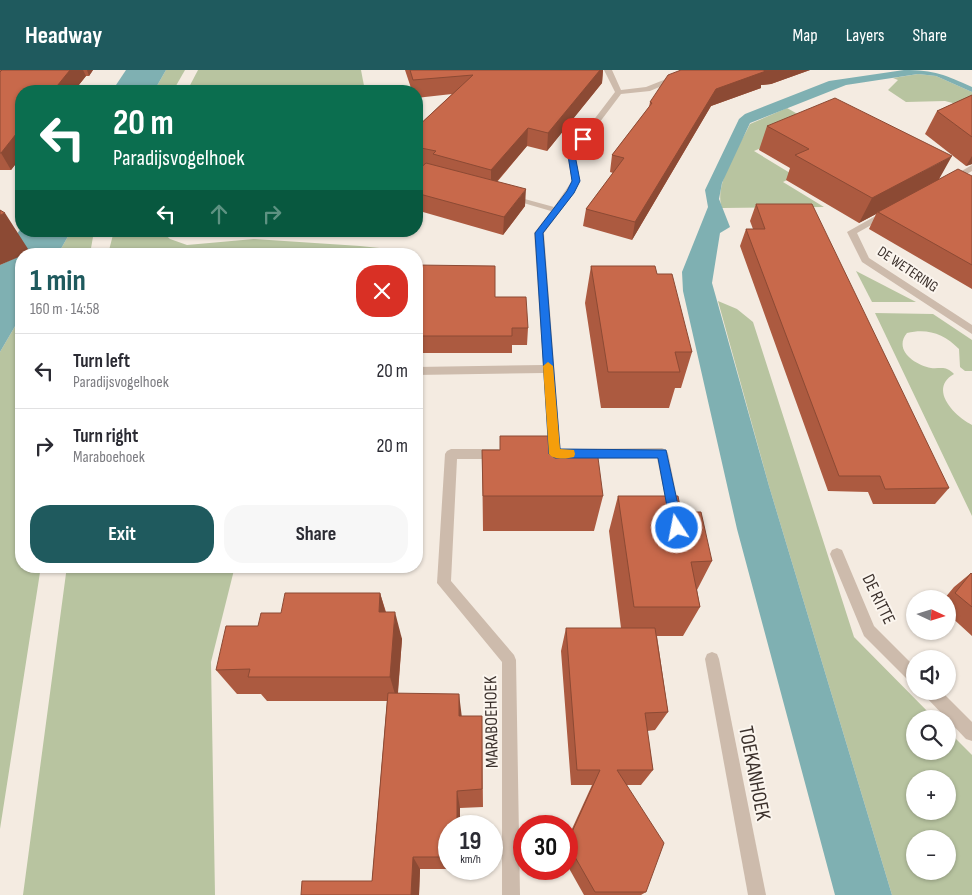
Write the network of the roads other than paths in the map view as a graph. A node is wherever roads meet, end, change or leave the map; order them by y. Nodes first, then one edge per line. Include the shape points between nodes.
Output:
1 (608, 70) edge
2 (695, 70) edge
3 (619, 92) junction
4 (972, 168) edge
5 (938, 186) edge
6 (500, 195) edge
7 (895, 209) edge
8 (556, 210) junction
9 (972, 330) edge
10 (549, 369) junction
11 (423, 371) edge
12 (508, 454) edge
13 (526, 454) edge
14 (555, 454) junction
15 (677, 528) edge
16 (837, 554) dead end
17 (712, 659) dead end
18 (906, 668) edge
19 (939, 700) edge
20 (972, 733) edge
21 (511, 895) edge
22 (757, 895) edge

1 - 3 street
2 - 3 street via 647,89
3 - 8 street via 571,155 576,181
4 - 5 street
6 - 8 street
7 - 9 street, DE WETERING via 852,232 865,260
8 - 10 street via 539,233
10 - 11 street
10 - 14 street
12 - 21 street, MARABOEHOEK via 451,454 444,583 509,660
13 - 14 street
14 - 15 street via 662,453
16 - 18 street, DE RITTE via 869,631
17 - 22 street, TOEKANHOEK
19 - 20 street

